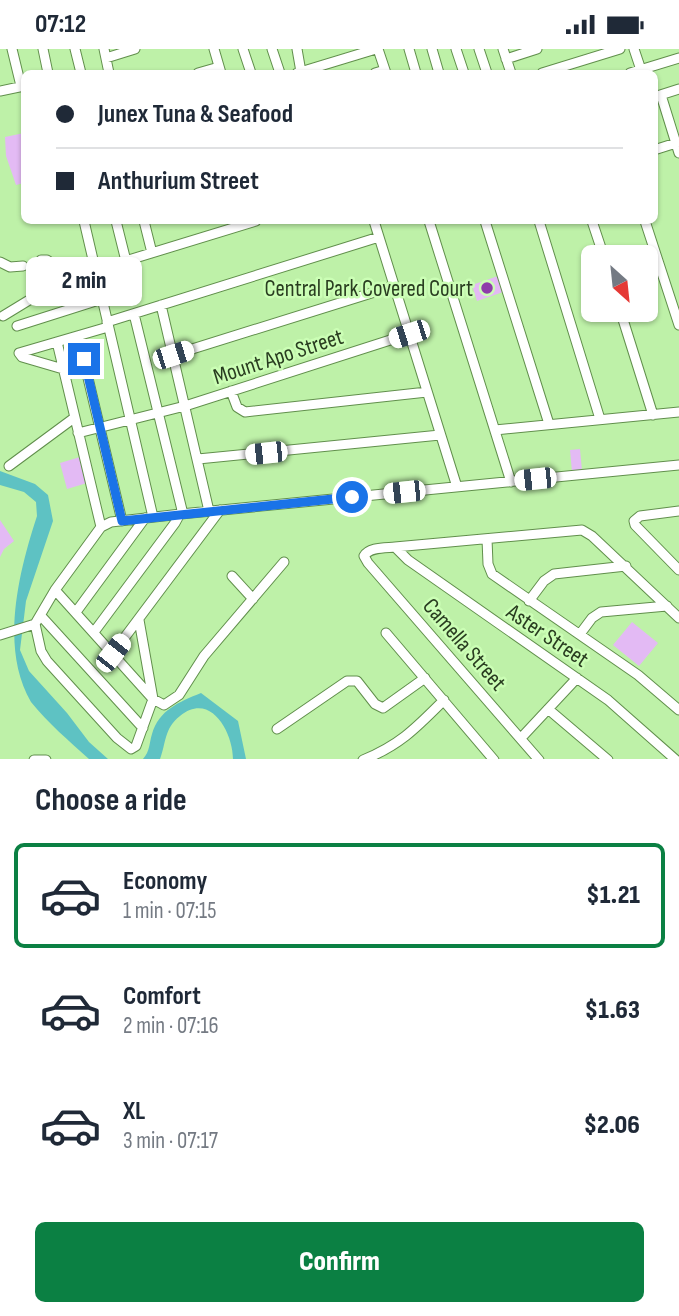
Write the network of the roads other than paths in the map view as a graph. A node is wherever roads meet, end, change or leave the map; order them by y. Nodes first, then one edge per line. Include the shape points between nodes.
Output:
1 (12, 49) edge
2 (43, 49) edge
3 (75, 49) edge
4 (135, 49) edge
5 (214, 49) edge
6 (243, 49) edge
7 (272, 49) edge
8 (297, 49) edge
9 (377, 49) edge
10 (409, 49) edge
11 (432, 49) edge
12 (456, 49) edge
13 (479, 49) edge
14 (537, 49) edge
15 (620, 49) edge
16 (634, 49) edge
17 (105, 53) edge
18 (505, 54) edge
19 (679, 58) edge
20 (47, 70) edge
21 (80, 70) edge
22 (220, 70) edge
23 (250, 70) edge
24 (279, 70) edge
25 (299, 70) edge
26 (309, 70) edge
27 (384, 70) edge
28 (415, 70) edge
29 (438, 70) edge
30 (463, 70) edge
31 (486, 70) edge
32 (552, 70) edge
33 (640, 70) edge
34 (646, 70) edge
35 (21, 79) edge
36 (21, 86) edge
37 (679, 89) edge
38 (0, 91) edge
39 (658, 96) edge
40 (677, 148) edge
41 (658, 150) edge
42 (84, 224) edge
43 (117, 224) edge
44 (146, 224) edge
45 (246, 224) edge
46 (375, 224) edge
47 (431, 224) edge
48 (486, 224) edge
49 (540, 224) edge
50 (593, 224) edge
51 (646, 224) edge
52 (379, 237) junction
53 (600, 245) edge
54 (152, 253) junction
55 (41, 260) dead end
56 (0, 261) edge
57 (125, 261) junction
58 (23, 266) dead end
59 (97, 273) junction
60 (394, 286) junction
61 (57, 288) junction
62 (102, 299) junction
63 (161, 305) junction
64 (134, 314) junction
65 (3, 316) dead end
66 (624, 322) edge
67 (107, 324) junction
68 (679, 325) edge
69 (17, 326) dead end
70 (409, 334) junction
71 (78, 336) junction
72 (57, 342) junction
73 (173, 355) junction
74 (64, 369) junction
75 (231, 391) junction
76 (427, 392) junction
77 (186, 406) junction
78 (679, 412) edge
79 (158, 414) junction
80 (653, 415) junction
81 (74, 418) junction
82 (600, 419) junction
83 (130, 420) junction
84 (549, 424) junction
85 (100, 427) junction
86 (495, 430) junction
87 (78, 433) junction
88 (440, 435) junction
89 (198, 459) junction
90 (679, 465) edge
91 (9, 466) dead end
92 (511, 482) junction
93 (457, 487) junction
94 (220, 510) junction
95 (209, 511) junction
96 (679, 511) edge
97 (181, 514) junction
98 (149, 518) junction
99 (122, 521) junction
100 (101, 527) junction
101 (487, 539) junction
102 (395, 547) junction
103 (675, 560) edge
104 (284, 562) dead end
105 (626, 566) junction
106 (679, 570) edge
107 (232, 576) dead end
108 (55, 590) junction
109 (253, 599) junction
110 (529, 601) junction
111 (667, 606) junction
112 (76, 613) junction
113 (41, 616) junction
114 (679, 618) edge
115 (139, 620) junction
116 (32, 626) junction
117 (94, 632) junction
118 (386, 633) dead end
119 (580, 634) junction
120 (1, 635) edge
121 (113, 653) junction
122 (425, 678) junction
123 (577, 678) junction
124 (153, 699) junction
125 (444, 701) junction
126 (548, 709) junction
127 (679, 710) edge
128 (143, 728) junction
129 (277, 729) dead end
130 (521, 739) junction
131 (33, 759) edge
132 (46, 759) edge
133 (363, 759) edge
134 (494, 759) edge
135 (539, 759) edge
136 (608, 759) edge
137 (676, 759) edge

1 - 35 street
2 - 20 street
3 - 21 street
4 - 17 street
5 - 22 street
6 - 23 street
7 - 24 street
8 - 25 street
9 - 26 street
9 - 27 street
10 - 28 street
11 - 29 street
12 - 30 street
13 - 31 street
14 - 18 street
15 - 32 street
16 - 33 street
19 - 34 street
36 - 38 street
37 - 39 street
39 - 40 street
40 - 41 street
42 - 59 street
43 - 57 street
44 - 54 street
45 - 54 street
46 - 52 street
47 - 86 street
48 - 84 street
49 - 82 street
50 - 53 street
51 - 68 street
52 - 60 street
52 - 63 street
54 - 57 street
55 - 61 street via 50,262
56 - 58 street via 10,267
57 - 59 street
59 - 61 street
59 - 62 street
60 - 70 street
60 - 73 street
61 - 65 street via 39,293
62 - 67 street
62 - 69 street
63 - 64 street
63 - 73 street
64 - 67 street
64 - 79 street
66 - 80 street
67 - 71 street
67 - 83 street
70 - 75 street, Mount Apo Street
70 - 76 street
71 - 72 street
71 - 85 street
72 - 74 street
72 - 74 street via 19,354
73 - 77 street
74 - 81 street
75 - 76 street via 237,407 245,412
75 - 77 street, Mount Apo Street
76 - 88 street
77 - 79 street, Mount Apo Street
77 - 89 street
78 - 80 street
79 - 83 street, Mount Apo Street
79 - 97 street
80 - 82 street
81 - 87 street
81 - 91 street
82 - 84 street
83 - 85 street, Mount Apo Street
83 - 98 street
84 - 86 street
85 - 87 street, Mount Apo Street
85 - 99 street
86 - 92 street
87 - 100 street
88 - 89 street
88 - 93 street
89 - 95 street
90 - 92 street
92 - 93 street
93 - 94 street
94 - 95 street
94 - 115 street
95 - 97 street
96 - 103 street via 636,517 635,526
97 - 98 street
97 - 117 street
98 - 99 street
98 - 112 street
99 - 100 street
100 - 108 street
101 - 102 street
101 - 105 street via 582,530
101 - 110 street via 490,571
102 - 123 street, Aster Street
102 - 130 street, Camella Street via 370,550 364,556
103 - 106 street
104 - 109 street
105 - 110 street via 554,574
105 - 111 street
107 - 109 street
108 - 112 street
108 - 113 street
109 - 124 street via 204,656 179,695 164,705
110 - 119 street
111 - 114 street
111 - 119 street via 601,612
112 - 117 street
113 - 116 street
113 - 128 street
115 - 121 street
115 - 124 street
116 - 120 street
116 - 128 street via 47,661 130,749 135,748
117 - 121 street
118 - 122 street
119 - 127 street
121 - 124 street
122 - 125 street
122 - 129 street via 383,708 357,681 347,681
123 - 126 street
123 - 137 street, Aster Street
124 - 128 street
125 - 133 street via 404,739
125 - 134 street
126 - 130 street
126 - 136 street
130 - 135 street, Camella Street
131 - 132 street

